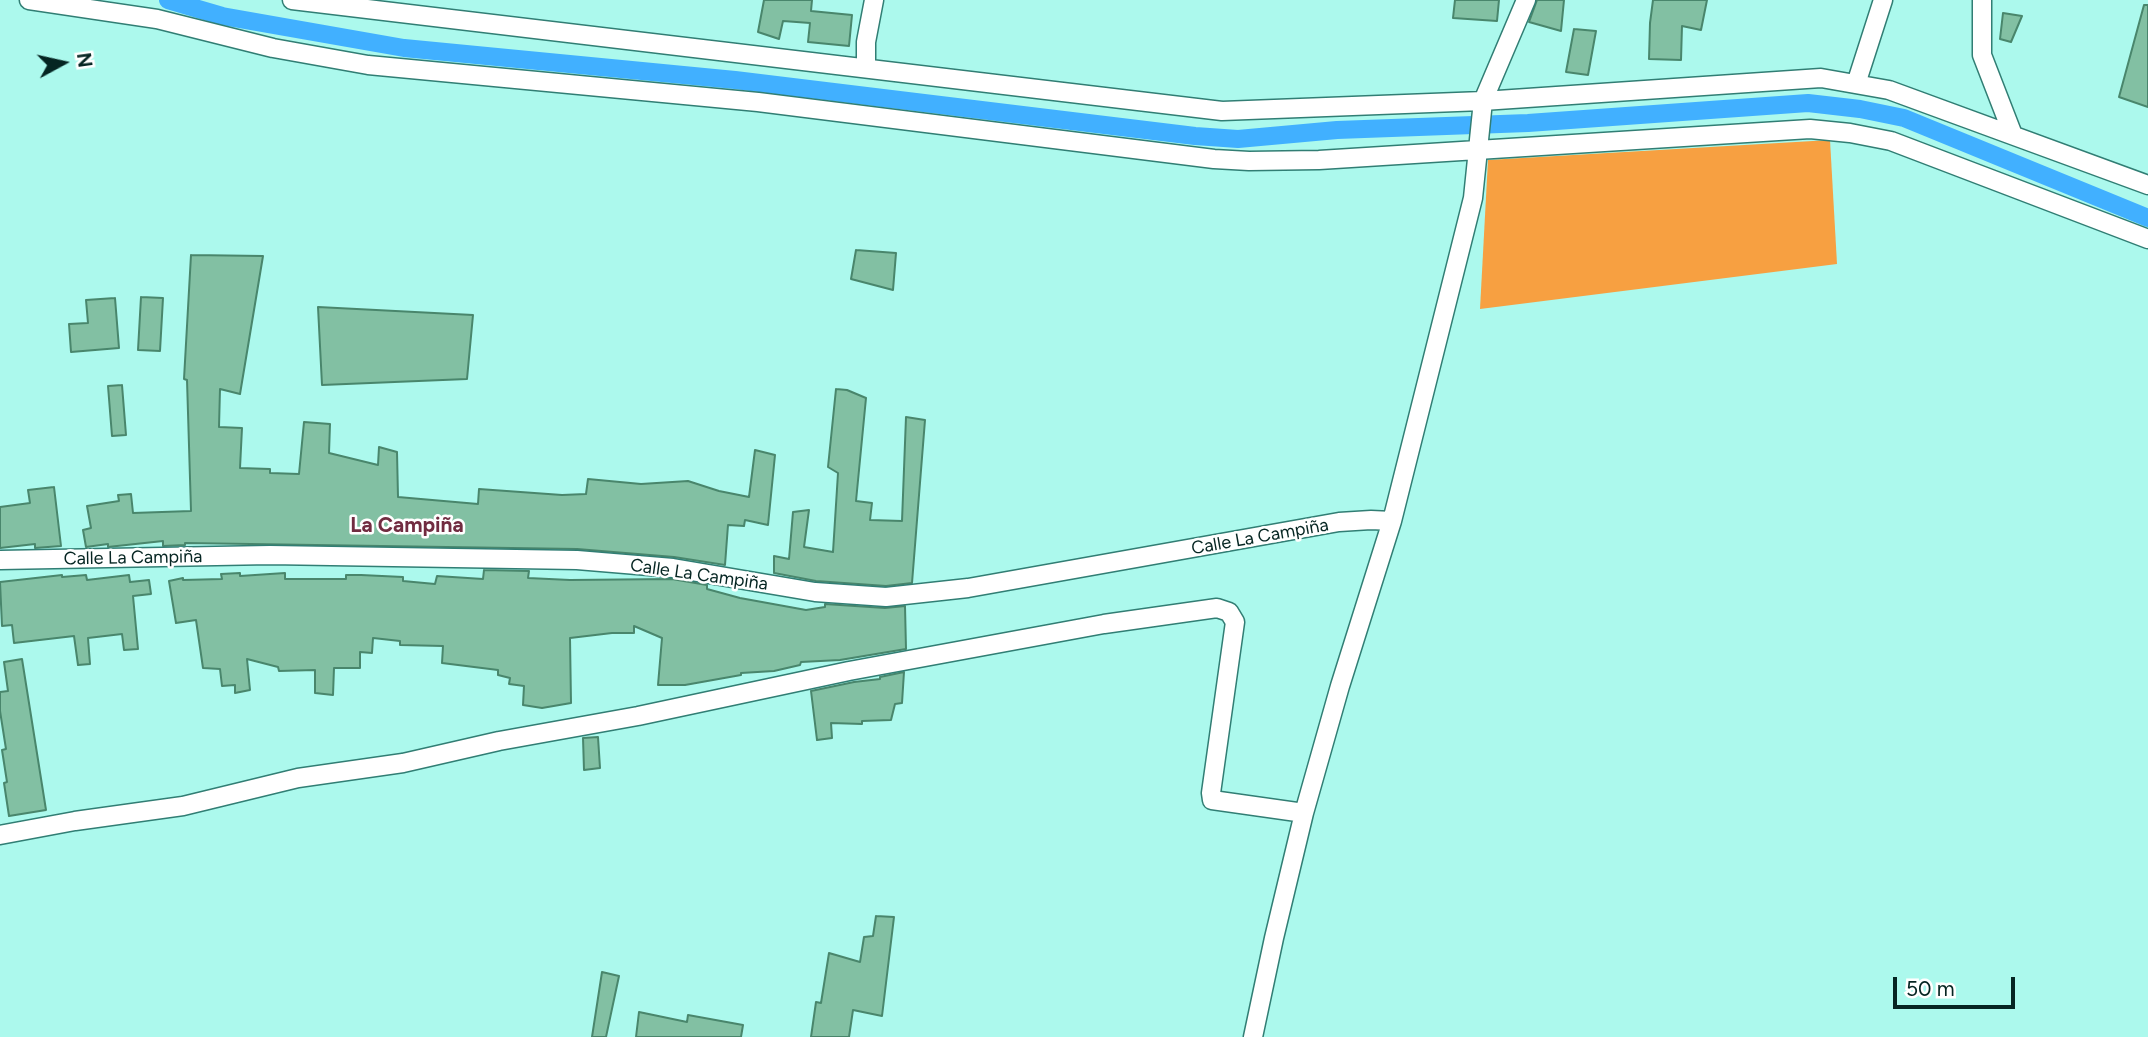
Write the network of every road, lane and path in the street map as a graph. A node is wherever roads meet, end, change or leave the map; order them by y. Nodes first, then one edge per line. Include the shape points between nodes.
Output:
1 (29, 0) edge
2 (292, 0) edge
3 (874, 0) edge
4 (1526, 0) edge
5 (1883, 0) edge
6 (1982, 0) edge
7 (866, 67) junction
8 (1856, 84) junction
9 (1481, 109) junction
10 (2013, 135) junction
11 (1478, 145) junction
12 (2148, 185) edge
13 (2148, 239) edge
14 (1392, 521) junction
15 (0, 560) edge
16 (1304, 813) junction
17 (0, 835) edge
18 (1253, 1037) edge

1 - 11 street via 156,19 272,48 368,65 758,102 1213,159 1319,160
2 - 7 street
3 - 7 street
4 - 9 street
5 - 8 street
6 - 10 street via 1982,55
7 - 9 street via 1222,111
8 - 9 street via 1821,78
8 - 10 street via 1889,90
9 - 11 street
10 - 12 street
11 - 13 street via 1810,129 1850,133 1891,141
11 - 14 street via 1473,198
14 - 15 street, Calle La Campiña via 1339,522 981,586 886,597 816,593 673,568 577,560 279,555
14 - 16 street
16 - 17 street via 1212,800 1235,622 1229,612 1217,608 849,671 403,763 298,778 183,806
16 - 18 street

